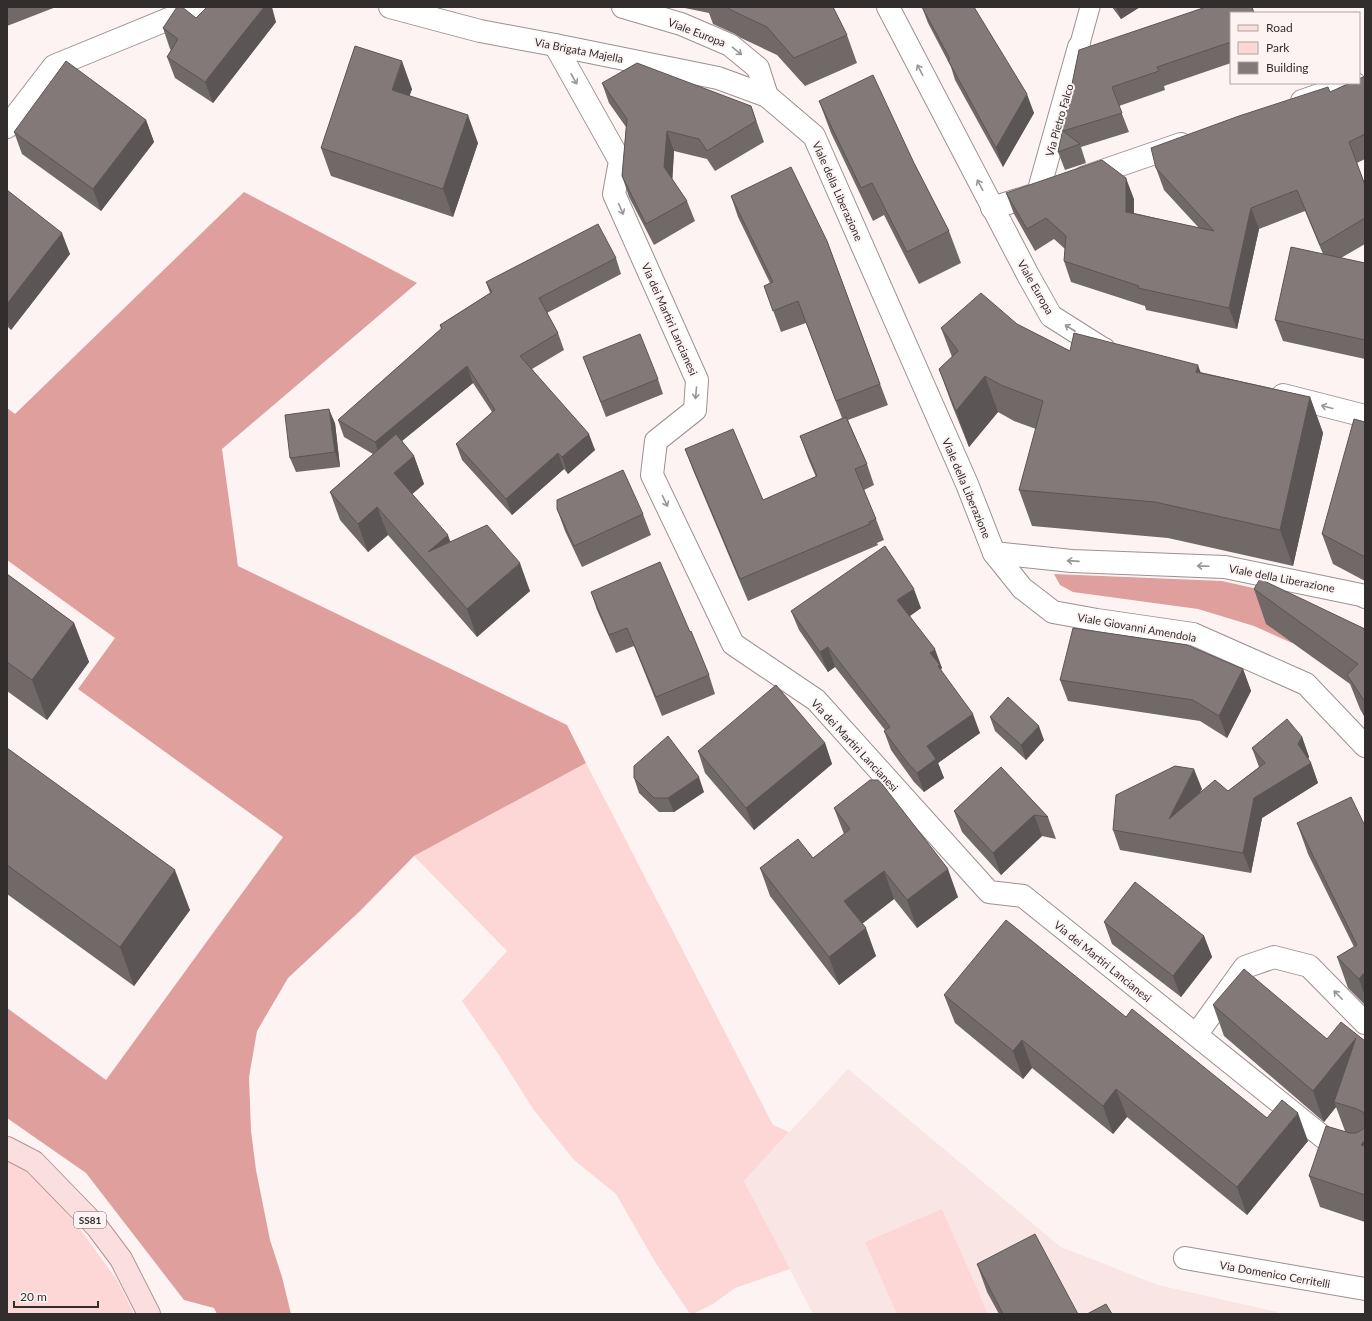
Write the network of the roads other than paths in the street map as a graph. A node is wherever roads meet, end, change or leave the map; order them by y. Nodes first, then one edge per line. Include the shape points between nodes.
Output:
1 (198, 7) edge
2 (390, 7) edge
3 (623, 7) edge
4 (888, 7) edge
5 (1090, 7) edge
6 (555, 45) junction
7 (1079, 47) joint
8 (1351, 84) edge
9 (767, 96) junction
10 (1286, 107) edge
11 (7, 127) edge
12 (1196, 138) edge
13 (1038, 193) junction
14 (992, 208) junction
15 (1123, 353) edge
16 (1266, 391) edge
17 (1365, 416) edge
18 (994, 553) junction
19 (1365, 597) edge
20 (1365, 746) edge
21 (1365, 1023) edge
22 (1196, 1035) junction
23 (7, 1148) edge
24 (1365, 1152) edge
25 (1185, 1258) dead end
26 (1365, 1289) edge
27 (149, 1314) edge

1 - 11 street via 54,66
2 - 6 street, Via Brigata Majella via 480,31
3 -> 9 street, Viale Europa via 681,24 730,44 758,68
14 -> 4 street, Viale Europa
5 - 7 street
6 - 9 street, Via Brigata Majella via 718,78
6 -> 22 street, Via dei Martiri Lancianesi via 620,161 614,194 697,380 695,410 656,441 652,475 733,644 816,700 989,892 1023,896
7 - 13 street, Via Pietro Falco
8 - 10 street
9 - 18 street, Viale della Liberazione via 814,136 967,484
12 - 13 street
13 - 14 street
15 -> 14 street, Viale Europa via 1100,347 1051,316
17 -> 16 street
19 -> 18 street, Viale della Liberazione via 1361,594 1225,567 1072,561
18 - 20 street, Viale Giovanni Amendola via 1022,588 1053,612 1193,634 1306,684
21 -> 22 street via 1309,966 1274,957 1245,967
22 - 24 street, Via dei Martiri Lancianesi via 1328,1141
23 - 27 main road, SS81 via 34,1162 97,1228 121,1259
25 - 26 street, Via Domenico Cerritelli

